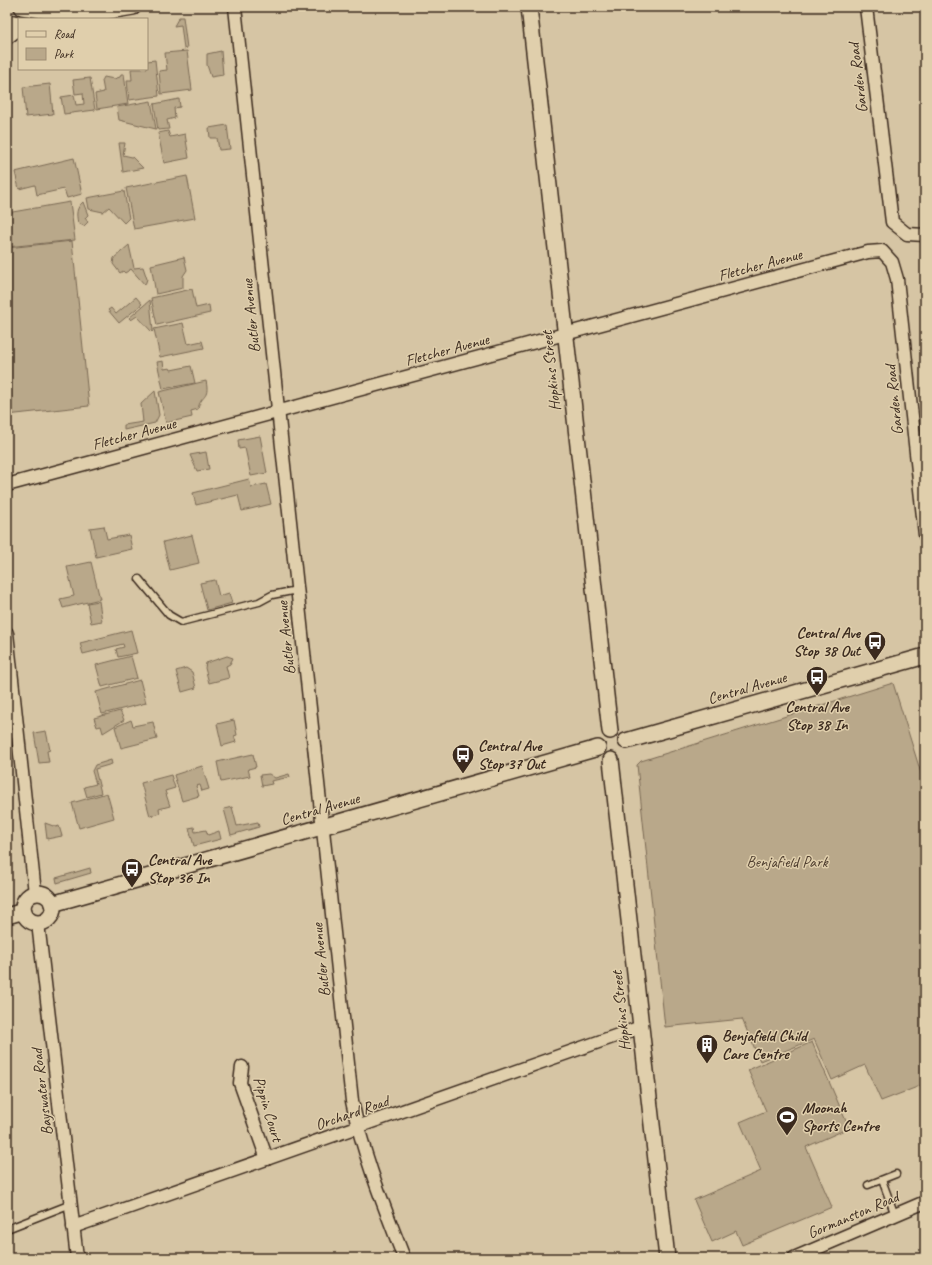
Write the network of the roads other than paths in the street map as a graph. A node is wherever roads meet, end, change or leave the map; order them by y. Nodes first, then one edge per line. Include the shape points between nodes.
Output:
1 (22, 7) edge
2 (133, 7) edge
3 (234, 7) edge
4 (529, 7) edge
5 (866, 7) edge
6 (60, 13) edge
7 (7, 22) edge
8 (18, 24) edge
9 (18, 30) edge
10 (7, 38) edge
11 (925, 235) edge
12 (892, 262) joint
13 (565, 335) junction
14 (277, 412) junction
15 (7, 486) edge
16 (925, 535) edge
17 (139, 579) dead end
18 (297, 590) junction
19 (7, 633) edge
20 (925, 656) edge
21 (11, 708) edge
22 (610, 731) junction
23 (626, 742) junction
24 (598, 748) junction
25 (611, 760) junction
26 (322, 827) junction
27 (35, 893) junction
28 (52, 904) junction
29 (24, 911) junction
30 (7, 916) edge
31 (38, 922) junction
32 (641, 1027) junction
33 (242, 1067) dead end
34 (357, 1128) junction
35 (268, 1159) junction
36 (896, 1174) dead end
37 (882, 1180) junction
38 (868, 1185) dead end
39 (925, 1202) edge
40 (71, 1204) junction
41 (895, 1215) junction
42 (74, 1227) junction
43 (7, 1229) edge
44 (77, 1258) edge
45 (404, 1258) edge
46 (667, 1258) edge
47 (794, 1258) edge

1 - 6 street
2 - 6 street via 79,16
3 - 14 street, Butler Avenue
4 - 13 street, Hopkins Street
5 - 11 street, Garden Road via 892,222 907,234
7 - 8 street
9 - 10 street
12 - 13 street, Fletcher Avenue via 882,251 868,252
12 - 16 street, Garden Road via 897,279
13 - 14 street, Fletcher Avenue
13 - 22 street, Hopkins Street
14 - 15 street, Fletcher Avenue
14 - 18 street, Butler Avenue
17 - 18 lane via 170,615 181,622
18 - 26 street, Butler Avenue
19 - 21 street
20 - 23 street, Central Avenue
21 - 27 street
22 - 23 street via 618,732
22 - 24 street via 600,737
23 - 25 street via 623,755
24 - 25 street via 603,756
24 - 26 street, Central Avenue
25 - 32 street, Hopkins Street
26 - 28 street, Central Avenue
26 - 34 street, Butler Avenue
27 - 28 street via 48,896
27 - 29 street via 27,898
28 - 31 street via 50,916
29 - 30 street
29 - 31 street via 29,919
31 - 40 street, Bayswater Road
32 - 34 street, Orchard Road
32 - 46 street, Hopkins Street
33 - 35 street, Pippin Court via 240,1083
34 - 35 street, Orchard Road
34 - 45 street, Butler Avenue
35 - 42 street, Orchard Road
36 - 37 lane
37 - 38 lane
37 - 41 lane
39 - 41 street, Gormanston Road
40 - 42 street, Bayswater Road
40 - 43 lane
41 - 47 street, Gormanston Road
42 - 44 street, Bayswater Road

